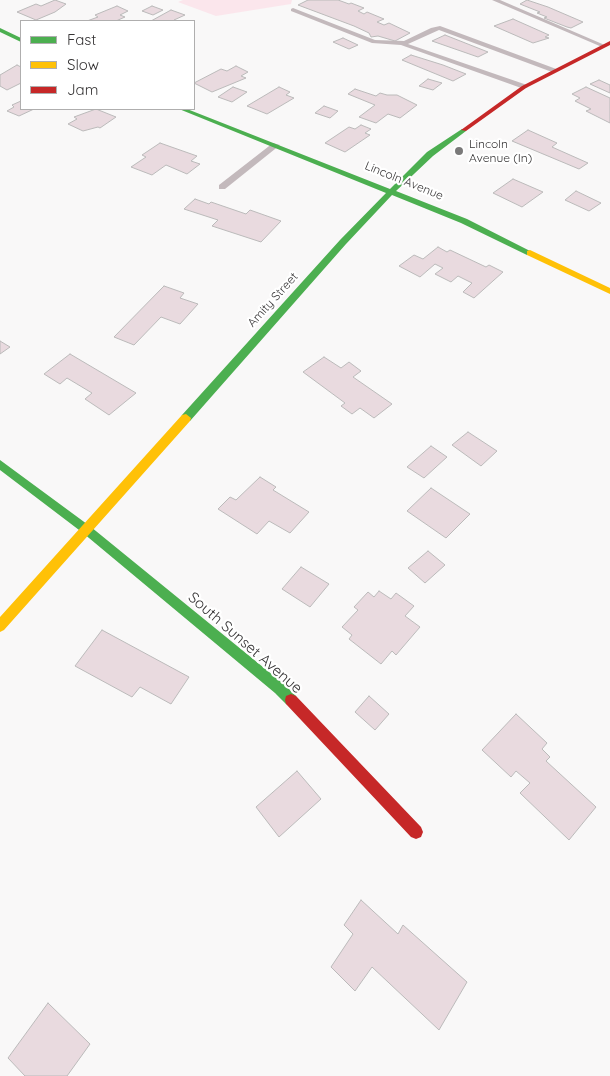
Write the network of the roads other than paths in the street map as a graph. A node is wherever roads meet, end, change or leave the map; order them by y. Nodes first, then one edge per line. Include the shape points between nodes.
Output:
1 (495, 0) edge
2 (292, 10) dead end
3 (0, 30) edge
4 (20, 40) edge
5 (607, 44) edge
6 (404, 45) dead end
7 (555, 70) junction
8 (524, 87) junction
9 (185, 110) edge
10 (276, 146) junction
11 (222, 187) dead end
12 (392, 191) junction
13 (610, 291) edge
14 (0, 464) edge
15 (87, 530) junction
16 (0, 626) edge
17 (416, 832) dead end

1 - 5 lane
2 - 7 lane via 374,42 405,43 440,28
3 - 4 main road
5 - 7 main road, Amity Street
6 - 8 lane
7 - 8 main road, Amity Street
8 - 12 main road, Amity Street via 430,154
9 - 10 main road, Lincoln Avenue
10 - 11 lane
10 - 12 main road, Lincoln Avenue
12 - 13 main road, Lincoln Avenue via 464,221
12 - 15 main road, Amity Street
14 - 15 main road, South Sunset Avenue
15 - 16 main road, Amity Street
15 - 17 main road, South Sunset Avenue via 280,689

